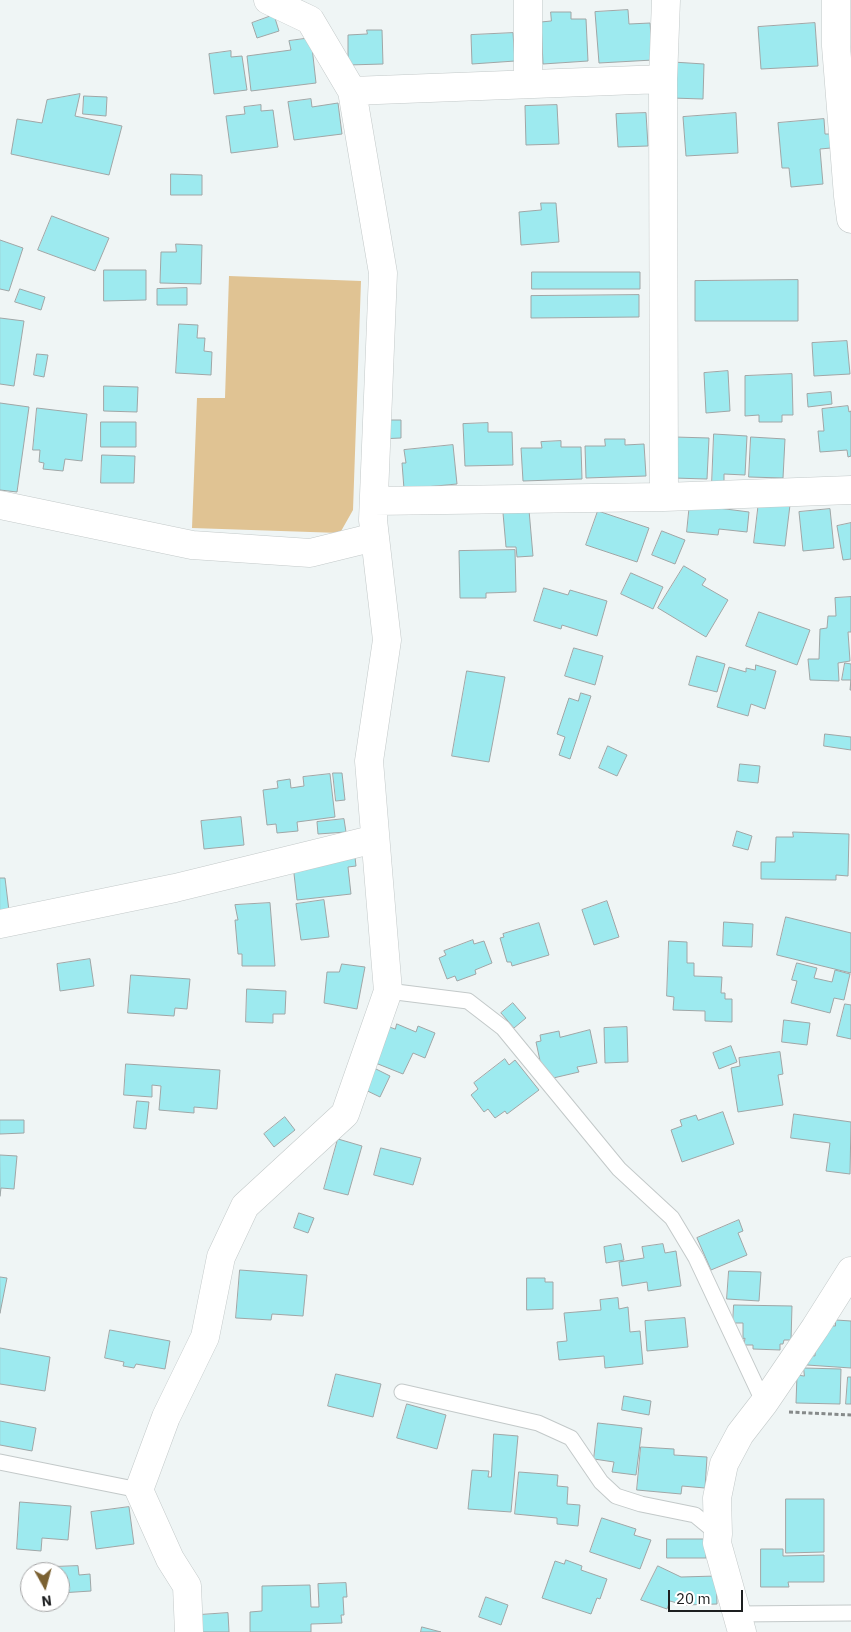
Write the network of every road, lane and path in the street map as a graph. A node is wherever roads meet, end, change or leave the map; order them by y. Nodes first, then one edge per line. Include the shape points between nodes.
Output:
1 (268, 0) edge
2 (528, 0) edge
3 (666, 0) edge
4 (836, 0) edge
5 (664, 79) junction
6 (528, 84) junction
7 (352, 91) junction
8 (851, 219) edge
9 (851, 490) edge
10 (664, 497) junction
11 (374, 501) junction
12 (0, 504) edge
13 (375, 537) junction
14 (375, 839) junction
15 (0, 924) edge
16 (388, 991) junction
17 (851, 1270) edge
18 (402, 1392) dead end
19 (761, 1406) junction
20 (851, 1415) edge
21 (0, 1462) edge
22 (139, 1490) junction
23 (718, 1534) junction
24 (851, 1613) edge
25 (740, 1623) edge
26 (190, 1632) edge

1 - 7 street via 310,20
2 - 6 street
3 - 5 street
4 - 8 street via 836,46
5 - 6 street
5 - 10 street
6 - 7 street
7 - 11 street via 383,273
9 - 10 street
10 - 11 street
11 - 13 street
12 - 13 street via 192,545 310,553
13 - 14 street via 387,640 369,761
14 - 15 street via 175,888
14 - 16 street
16 - 19 lane via 468,1001 503,1028 619,1169 672,1218 696,1258
16 - 22 street via 345,1114 245,1206 221,1257 205,1337 166,1417
17 - 19 street
18 - 23 lane via 538,1423 571,1438 601,1482 616,1496 695,1515
19 - 20 path via 815,1414
19 - 23 street via 740,1434 724,1464 717,1498
21 - 22 lane
22 - 26 street via 170,1559 187,1586
23 - 25 street via 717,1543
24 - 25 lane

